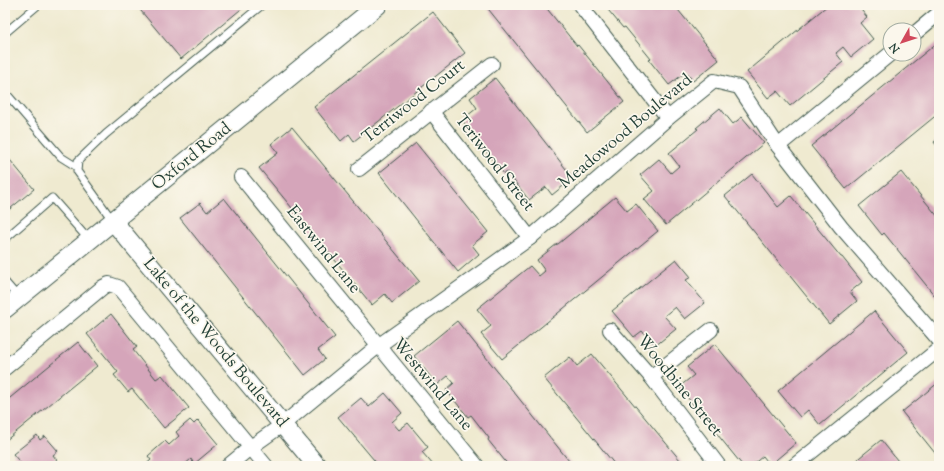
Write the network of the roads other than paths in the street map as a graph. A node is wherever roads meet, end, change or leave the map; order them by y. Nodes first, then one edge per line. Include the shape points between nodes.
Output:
1 (38, 5) edge
2 (262, 5) edge
3 (378, 5) edge
4 (580, 5) edge
5 (939, 14) edge
6 (922, 28) edge
7 (5, 33) edge
8 (882, 61) edge
9 (492, 64) dead end
10 (5, 92) edge
11 (431, 111) junction
12 (668, 118) junction
13 (778, 146) junction
14 (77, 167) junction
15 (359, 168) dead end
16 (241, 177) dead end
17 (113, 221) junction
18 (530, 238) junction
19 (5, 239) edge
20 (89, 241) junction
21 (5, 282) edge
22 (12, 303) edge
23 (610, 330) dead end
24 (711, 330) dead end
25 (939, 340) edge
26 (378, 346) junction
27 (939, 349) edge
28 (5, 368) edge
29 (651, 377) junction
30 (282, 425) junction
31 (251, 447) junction
32 (802, 464) edge
33 (228, 466) edge
34 (266, 466) edge
35 (317, 466) edge
36 (477, 466) edge
37 (719, 466) edge

1 - 7 lane
2 - 14 lane via 106,134 78,161
3 - 17 street, Oxford Road
4 - 12 street
5 - 6 street
8 - 13 street
9 - 11 street, Terriwood Court
10 - 14 lane via 60,157
11 - 15 street, Terriwood Court
11 - 18 street, Teriwood Street
12 - 13 street, Meadowood Boulevard via 714,81 739,87
12 - 18 street, Meadowood Boulevard
13 - 25 street, Meadowood Boulevard via 841,227
14 - 17 lane via 77,171
16 - 26 street, Eastwind Lane
17 - 20 street, Oxford Road
17 - 30 street, Lake of the Woods Boulevard
18 - 26 street, Meadowood Boulevard
19 - 20 lane via 52,198
20 - 22 street, Oxford Road
21 - 22 lane
23 - 29 street, Woodbine Street
24 - 29 street
26 - 30 street, Westwind Lane
26 - 36 street, Westwind Lane
27 - 32 street
28 - 31 street via 109,284 118,287
29 - 37 street, Woodbine Street
30 - 31 street, Westwind Lane
30 - 35 street, Lake of the Woods Boulevard
31 - 33 street, Westwind Lane
31 - 34 street

